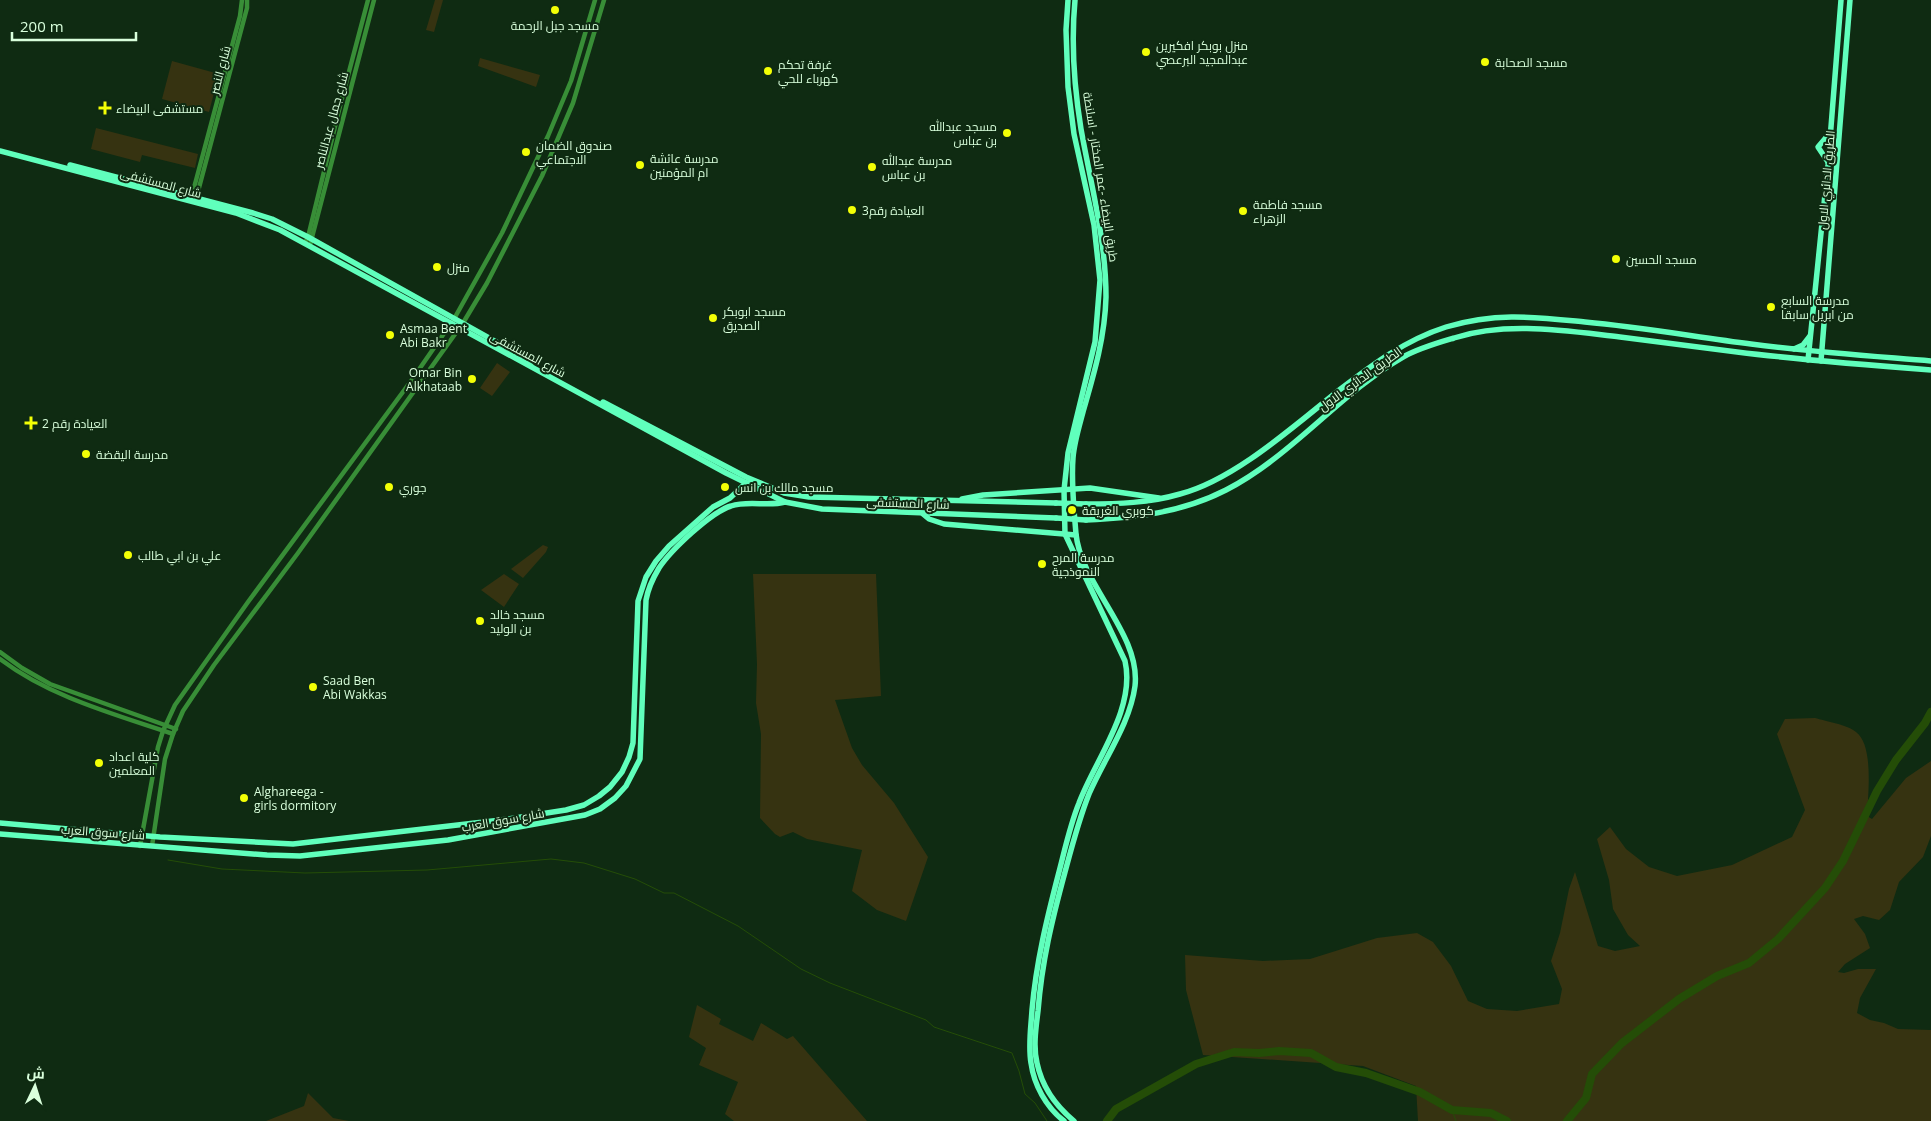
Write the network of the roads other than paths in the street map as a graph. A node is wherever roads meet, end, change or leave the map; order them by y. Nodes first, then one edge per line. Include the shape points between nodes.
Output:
1 (242, 0) edge
2 (247, 0) edge
3 (368, 0) edge
4 (374, 0) edge
5 (595, 0) edge
6 (604, 0) edge
7 (1068, 0) edge
8 (1074, 0) edge
9 (1841, 0) edge
10 (1850, 0) edge
11 (216, 118) junction
12 (1830, 131) junction
13 (0, 146) edge
14 (0, 150) edge
15 (1828, 162) junction
16 (194, 199) junction
17 (309, 241) junction
18 (1496, 317) junction
19 (1570, 320) junction
20 (452, 322) junction
21 (461, 326) junction
22 (1498, 329) junction
23 (1812, 330) junction
24 (1569, 332) junction
25 (1739, 342) junction
26 (1793, 349) junction
27 (1810, 351) junction
28 (1738, 352) junction
29 (1822, 352) junction
30 (1808, 360) junction
31 (1821, 361) junction
32 (1931, 361) edge
33 (1093, 365) junction
34 (1931, 370) edge
35 (757, 482) junction
36 (746, 483) junction
37 (1064, 490) junction
38 (1072, 490) junction
39 (1161, 498) junction
40 (892, 499) junction
41 (950, 501) junction
42 (785, 502) junction
43 (1086, 504) joint
44 (892, 512) junction
45 (923, 514) junction
46 (1056, 518) joint
47 (1065, 534) junction
48 (1076, 535) junction
49 (0, 652) edge
50 (0, 659) edge
51 (27, 674) junction
52 (166, 725) junction
53 (176, 729) junction
54 (163, 731) junction
55 (173, 734) junction
56 (0, 823) edge
57 (0, 834) edge
58 (142, 835) junction
59 (152, 836) junction
60 (140, 846) junction
61 (152, 846) junction
62 (1047, 929) junction
63 (1037, 989) junction
64 (1064, 1121) edge
65 (1074, 1121) edge

1 - 11 street, شارع النصر
2 - 11 street, شارع النصر
3 - 17 street via 340,102
4 - 17 street, شارع جمال عبدالناصر
5 - 20 street via 573,73 548,136 502,233
6 - 21 street via 573,103 542,176
7 - 33 main road, طريق البيضاء -عمر المختار - اسلنطة via 1068,87 1074,134 1094,225 1100,280
8 - 33 main road, طريق البيضاء -عمر المختار - اسلنطة via 1078,108 1100,226 1106,278 1104,326
9 - 12 main road, الطريق الدائري الاول
10 - 29 main road, الطريق الدائري الاول
11 - 16 street, شارع النصر
12 - 15 main road, الطريق الدائري الاول
12 - 15 main road via 1818,147
13 - 16 main road, شارع المستشفى
14 - 16 main road, شارع المستشفى
15 - 23 main road, الطريق الدائري الاول
16 - 17 main road, شارع المستشفى
17 - 20 main road, شارع المستشفى
18 - 19 main road, الطريق الدائري الاول
18 - 22 main road
18 - 39 main road, الطريق الدائري الاول via 1445,328 1406,343 1219,479
19 - 24 main road
19 - 25 main road, الطريق الدائري الاول
20 - 21 main road, شارع المستشفى
20 - 52 street via 188,684
21 - 35 main road, شارع المستشفى
21 - 36 main road, شارع المستشفى
21 - 53 street via 201,684 183,710
22 - 24 main road, الطريق الدائري الاول
22 - 46 main road, الطريق الدائري الاول, bridge via 1457,337 1403,357 1263,466 1195,504 1150,516 1086,520
23 - 26 main road via 1805,343
23 - 27 main road, الطريق الدائري الاول
24 - 28 main road, الطريق الدائري الاول
25 - 26 main road, الطريق الدائري الاول
25 - 28 main road
26 - 27 main road, الطريق الدائري الاول
27 - 29 main road
27 - 30 main road, الطريق الدائري الاول
28 - 30 main road, الطريق الدائري الاول
29 - 31 main road, الطريق الدائري الاول
29 - 32 main road
30 - 31 main road
31 - 34 main road
33 - 37 main road, طريق البيضاء -عمر المختار - اسلنطة via 1069,443
33 - 38 main road, طريق البيضاء -عمر المختار - اسلنطة via 1076,440
35 - 36 main road
35 - 40 main road, شارع المستشفى via 796,496
36 - 42 main road, شارع المستشفى
36 - 59 main road via 673,542 646,577 638,600 633,743 622,772 599,796 584,805 308,844
37 - 38 main road
37 - 41 main road via 983,495
37 - 47 main road, طريق البيضاء -عمر المختار - اسلنطة
38 - 39 main road via 1090,488
38 - 48 main road, طريق البيضاء -عمر المختار - اسلنطة
39 - 43 main road, الطريق الدائري الاول via 1118,504
40 - 41 main road, شارع المستشفى
40 - 44 main road
41 - 43 main road, شارع المستشفى, bridge
42 - 44 main road, شارع المستشفى via 822,510
42 - 61 main road, شارع سوق العرب via 733,505 724,509 684,541 656,573 646,604 640,759 626,786 600,809 568,819 448,840 300,856
44 - 45 main road, شارع المستشفى
45 - 46 main road, شارع المستشفى
45 - 47 main road via 944,524
47 - 48 main road
47 - 62 main road, طريق البيضاء -عمر المختار - اسلنطة via 1126,661 1128,678 1118,719 1074,815
48 - 62 main road, طريق البيضاء -عمر المختار - اسلنطة via 1081,555 1132,656 1136,672 1126,718 1089,794
49 - 51 street
50 - 51 street
51 - 52 street
51 - 54 street via 48,689
52 - 53 street
52 - 54 street
53 - 55 street
54 - 55 street
54 - 58 street
55 - 59 street via 164,764
56 - 58 main road
57 - 60 main road, شارع سوق العرب
58 - 59 main road
58 - 60 street
59 - 61 street
60 - 61 main road, شارع سوق العرب
62 - 63 main road, طريق البيضاء -عمر المختار - اسلنطة
63 - 64 main road, طريق البيضاء -عمر المختار - اسلنطة via 1030,1045 1034,1076 1048,1104
63 - 65 main road, طريق البيضاء -عمر المختار - اسلنطة via 1035,1054 1040,1075 1058,1106

